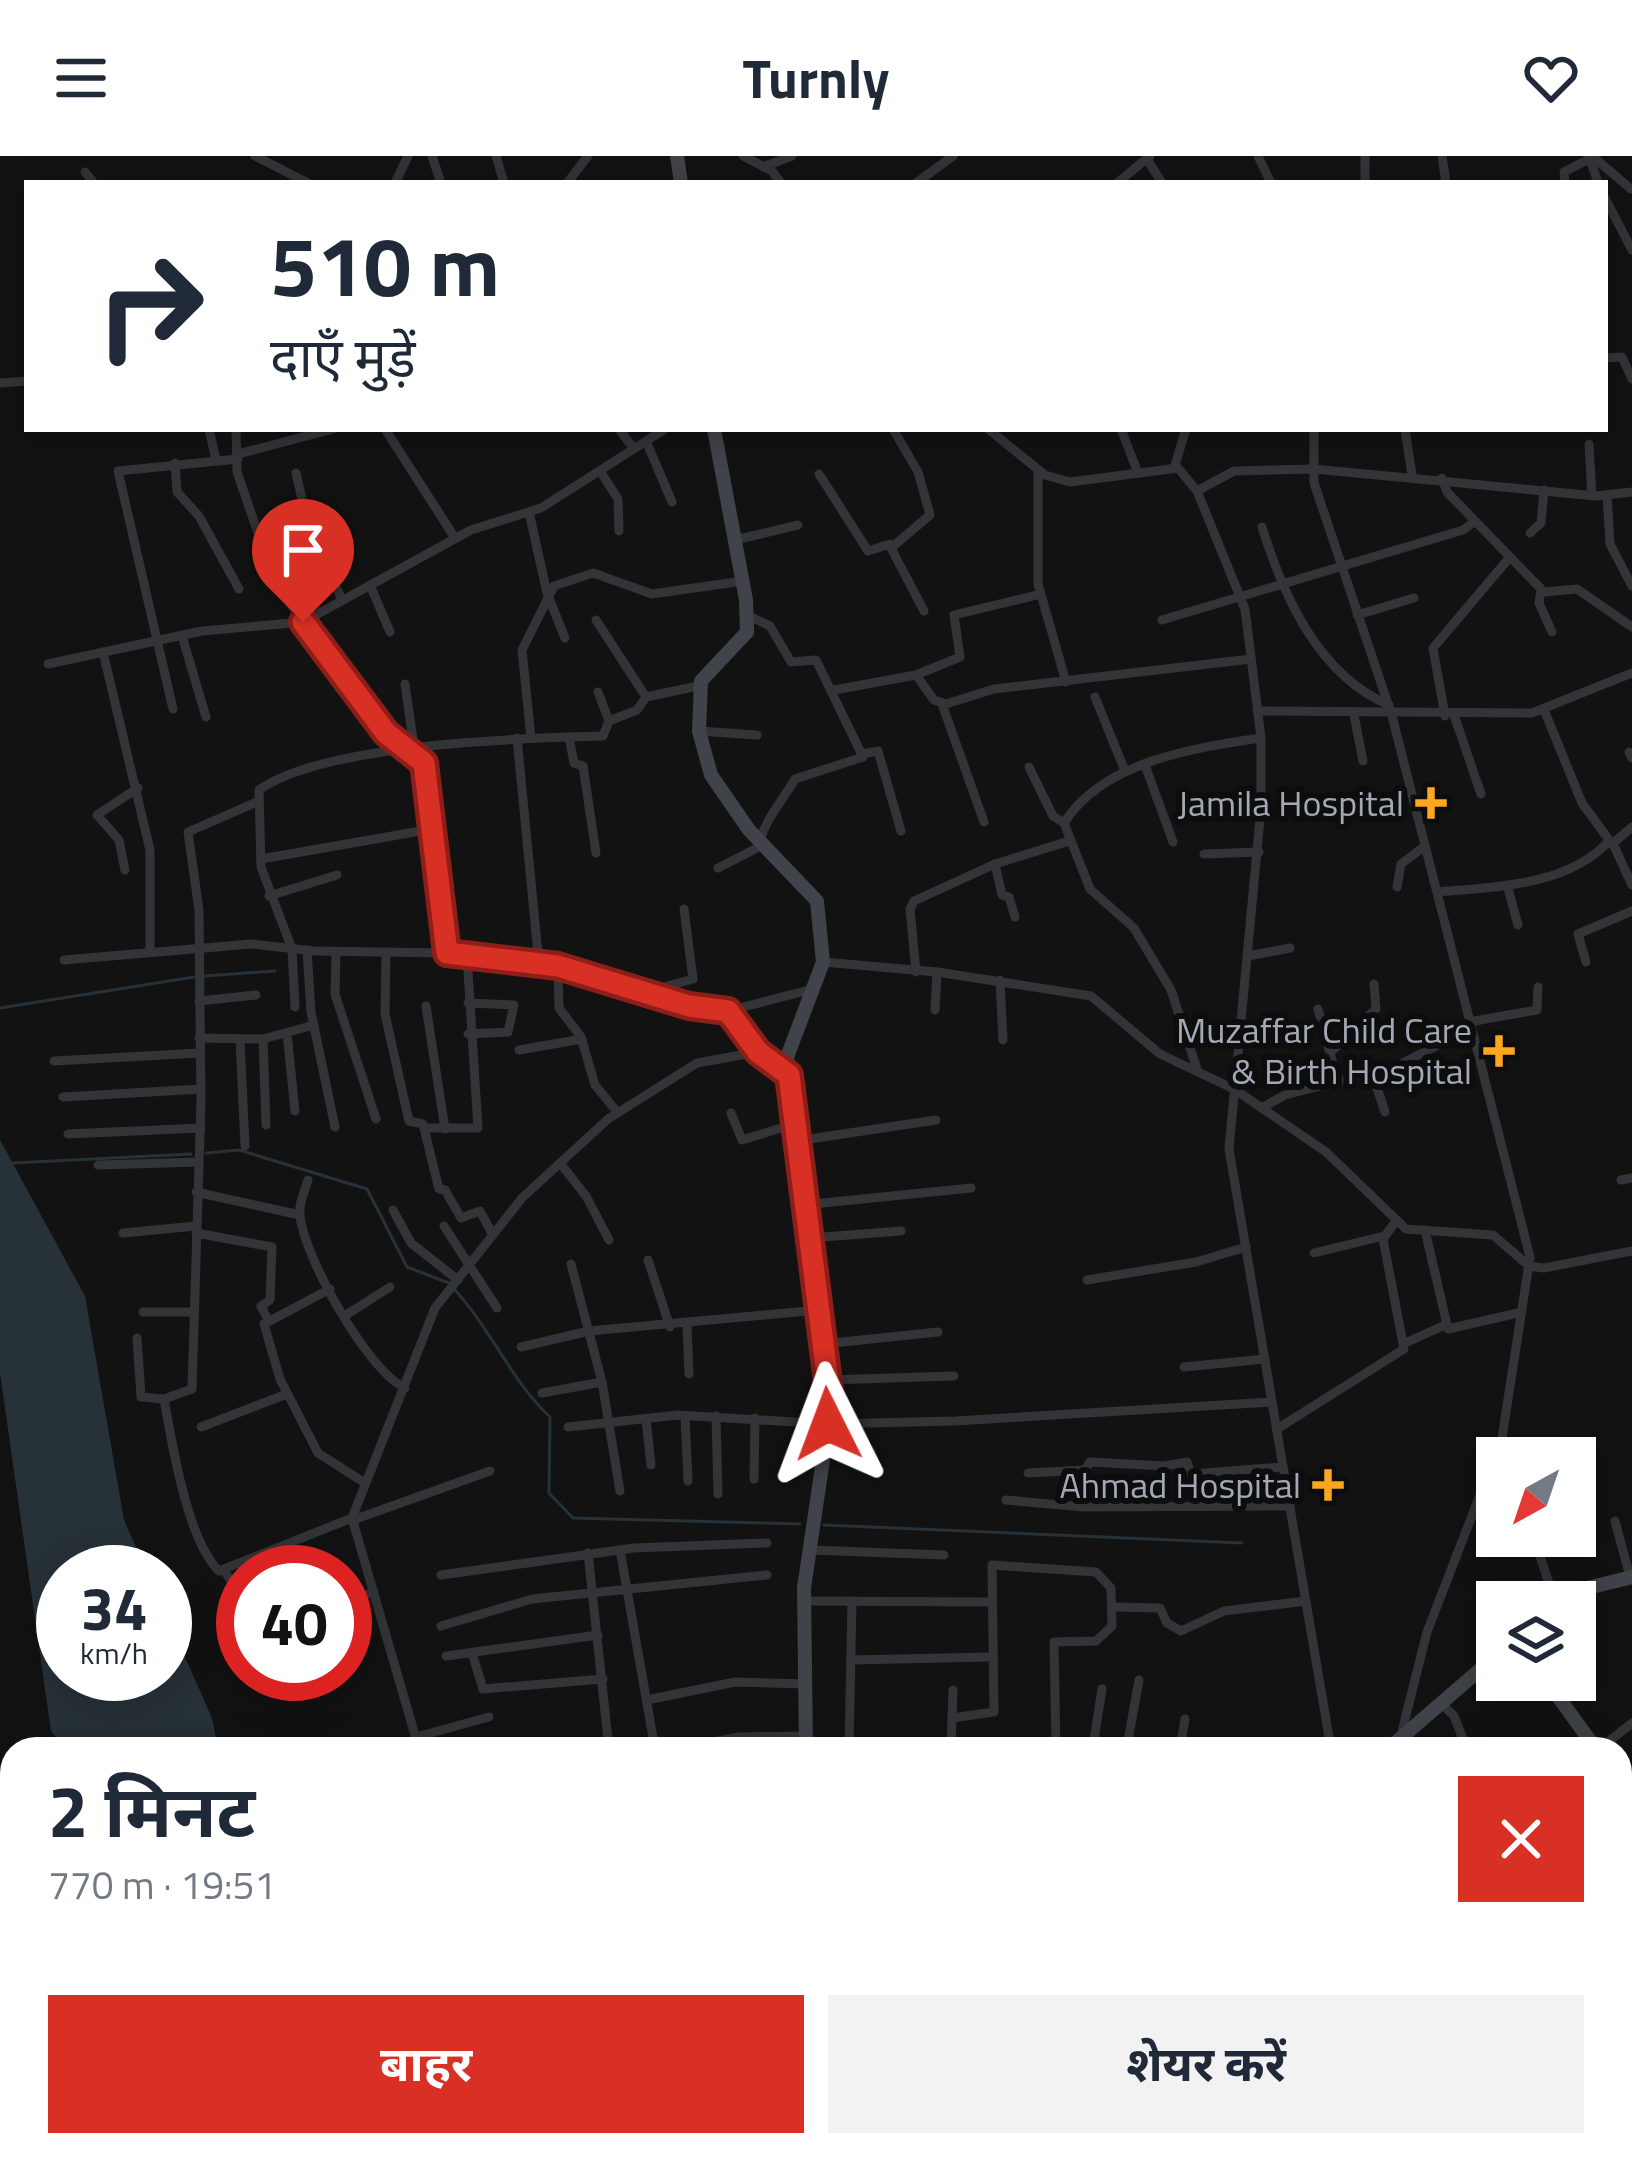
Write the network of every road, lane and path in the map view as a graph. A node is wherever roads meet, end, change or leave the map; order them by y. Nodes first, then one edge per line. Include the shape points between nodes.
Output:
1 (255, 156) edge
2 (390, 156) edge
3 (588, 156) edge
4 (742, 156) edge
5 (792, 156) edge
6 (953, 156) edge
7 (1590, 157) edge
8 (1149, 158) edge
9 (405, 161) edge
10 (764, 167) junction
11 (85, 172) dead end
12 (92, 180) edge
13 (302, 180) edge
14 (568, 180) edge
15 (778, 180) edge
16 (920, 180) edge
17 (1121, 180) edge
18 (1565, 180) edge
19 (1631, 189) edge
20 (1608, 204) edge
21 (1632, 250) edge
22 (1608, 358) edge
23 (1631, 379) edge
24 (1632, 397) edge
25 (210, 432) edge
26 (236, 432) edge
27 (312, 432) edge
28 (387, 432) edge
29 (621, 432) edge
30 (660, 432) edge
31 (715, 432) edge
32 (895, 432) edge
33 (992, 432) edge
34 (1122, 432) edge
35 (1185, 432) edge
36 (1314, 432) edge
37 (1406, 432) edge
38 (646, 441) junction
39 (1589, 443) dead end
40 (634, 449) junction
41 (238, 456) junction
42 (215, 460) junction
43 (176, 464) junction
44 (1175, 465) junction
45 (1314, 469) junction
46 (1038, 470) junction
47 (600, 471) junction
48 (1138, 472) junction
49 (296, 473) dead end
50 (819, 475) dead end
51 (1412, 475) junction
52 (1442, 478) junction
53 (1544, 490) junction
54 (1197, 491) junction
55 (1632, 492) edge
56 (1607, 495) junction
57 (1592, 496) junction
58 (672, 502) dead end
59 (530, 512) junction
60 (1474, 521) junction
61 (798, 525) dead end
62 (1262, 527) dead end
63 (619, 531) dead end
64 (1530, 533) dead end
65 (455, 538) junction
66 (735, 541) junction
67 (890, 544) junction
68 (1510, 557) junction
69 (1341, 566) junction
70 (743, 581) junction
71 (1280, 584) junction
72 (370, 585) junction
73 (1632, 586) edge
74 (238, 589) dead end
75 (1540, 589) junction
76 (547, 593) junction
77 (1041, 594) junction
78 (1240, 595) junction
79 (1414, 598) dead end
80 (342, 600) junction
81 (924, 610) dead end
82 (746, 615) junction
83 (1358, 615) junction
84 (596, 620) dead end
85 (1162, 620) dead end
86 (303, 622) junction
87 (1632, 627) edge
88 (390, 632) dead end
89 (1552, 632) dead end
90 (182, 636) junction
91 (565, 638) dead end
92 (155, 642) junction
93 (104, 652) junction
94 (1251, 658) junction
95 (48, 664) dead end
96 (1632, 673) edge
97 (916, 675) junction
98 (1066, 682) junction
99 (405, 684) dead end
100 (698, 686) junction
101 (834, 690) junction
102 (598, 692) dead end
103 (1095, 697) dead end
104 (646, 698) junction
105 (941, 704) junction
106 (173, 709) dead end
107 (1390, 710) junction
108 (1258, 712) junction
109 (1545, 712) junction
110 (1354, 715) junction
111 (1450, 716) junction
112 (206, 717) dead end
113 (608, 721) junction
114 (699, 731) junction
115 (757, 735) dead end
116 (569, 736) junction
117 (531, 738) junction
118 (517, 739) junction
119 (1261, 739) junction
120 (410, 748) junction
121 (862, 754) junction
122 (1363, 761) dead end
123 (1145, 765) junction
124 (1029, 767) dead end
125 (1125, 772) junction
126 (138, 788) junction
127 (1481, 794) dead end
128 (259, 801) junction
129 (984, 822) dead end
130 (1064, 824) junction
131 (1632, 827) edge
132 (432, 829) junction
133 (902, 831) dead end
134 (1070, 841) junction
135 (1173, 842) dead end
136 (761, 843) junction
137 (1611, 843) junction
138 (1425, 846) junction
139 (1259, 852) junction
140 (596, 853) dead end
141 (1204, 854) dead end
142 (260, 859) junction
143 (995, 864) junction
144 (718, 868) dead end
145 (125, 870) dead end
146 (337, 874) dead end
147 (1507, 885) junction
148 (1632, 885) edge
149 (1397, 887) dead end
150 (1437, 892) junction
151 (269, 896) junction
152 (684, 909) dead end
153 (1632, 911) edge
154 (1015, 917) dead end
155 (1518, 925) dead end
156 (199, 947) junction
157 (1290, 948) dead end
158 (292, 949) junction
159 (150, 950) junction
160 (308, 950) junction
161 (336, 952) junction
162 (386, 952) junction
163 (447, 953) junction
164 (466, 956) junction
165 (1248, 956) junction
166 (64, 960) dead end
167 (823, 962) junction
168 (1586, 962) dead end
169 (539, 964) junction
170 (558, 966) junction
171 (916, 972) junction
172 (937, 972) junction
173 (1000, 980) junction
174 (1374, 984) dead end
175 (1538, 987) dead end
176 (812, 989) junction
177 (645, 992) junction
178 (256, 995) dead end
179 (199, 1001) junction
180 (468, 1003) junction
181 (426, 1006) dead end
182 (295, 1007) dead end
183 (1318, 1009) dead end
184 (935, 1010) dead end
185 (728, 1011) junction
186 (314, 1025) junction
187 (1470, 1025) junction
188 (287, 1034) junction
189 (468, 1034) junction
190 (199, 1038) junction
191 (263, 1039) junction
192 (582, 1039) junction
193 (240, 1040) junction
194 (1003, 1040) dead end
195 (519, 1049) dead end
196 (758, 1052) junction
197 (200, 1053) junction
198 (1330, 1053) junction
199 (54, 1061) dead end
200 (1198, 1072) junction
201 (1372, 1073) junction
202 (789, 1075) junction
203 (1338, 1082) junction
204 (201, 1089) junction
205 (1234, 1089) junction
206 (63, 1096) dead end
207 (1261, 1108) junction
208 (296, 1111) dead end
209 (1385, 1112) dead end
210 (618, 1113) junction
211 (731, 1113) dead end
212 (376, 1120) dead end
213 (936, 1120) dead end
214 (794, 1124) junction
215 (266, 1125) dead end
216 (335, 1127) dead end
217 (201, 1128) junction
218 (424, 1128) junction
219 (445, 1130) junction
220 (68, 1134) dead end
221 (796, 1141) junction
222 (245, 1146) dead end
223 (199, 1162) junction
224 (560, 1163) junction
225 (98, 1165) dead end
226 (308, 1180) dead end
227 (971, 1188) dead end
228 (196, 1192) junction
229 (803, 1205) junction
230 (393, 1210) dead end
231 (299, 1215) junction
232 (1396, 1221) junction
233 (444, 1226) dead end
234 (196, 1230) junction
235 (1425, 1230) junction
236 (901, 1231) dead end
237 (123, 1233) dead end
238 (493, 1235) junction
239 (1384, 1236) junction
240 (810, 1238) junction
241 (609, 1240) dead end
242 (1246, 1247) junction
243 (1632, 1251) edge
244 (1313, 1252) dead end
245 (648, 1260) dead end
246 (471, 1262) junction
247 (571, 1264) dead end
248 (1529, 1266) junction
249 (1088, 1280) dead end
250 (456, 1282) junction
251 (390, 1287) dead end
252 (330, 1289) junction
253 (496, 1308) dead end
254 (819, 1310) junction
255 (143, 1312) dead end
256 (194, 1312) junction
257 (1522, 1312) junction
258 (346, 1315) junction
259 (268, 1321) junction
260 (1444, 1325) junction
261 (687, 1326) junction
262 (670, 1327) junction
263 (589, 1331) junction
264 (938, 1332) dead end
265 (137, 1338) dead end
266 (823, 1344) junction
267 (1403, 1344) junction
268 (521, 1347) dead end
269 (1265, 1359) junction
270 (1184, 1367) dead end
271 (689, 1374) dead end
272 (954, 1376) dead end
273 (827, 1380) junction
274 (602, 1382) junction
275 (405, 1388) junction
276 (542, 1393) dead end
277 (287, 1394) junction
278 (164, 1399) junction
279 (1272, 1402) junction
280 (685, 1416) junction
281 (716, 1416) junction
282 (755, 1418) junction
283 (646, 1419) junction
284 (610, 1422) junction
285 (828, 1424) junction
286 (568, 1426) dead end
287 (201, 1427) dead end
288 (1276, 1429) junction
289 (1502, 1437) edge
290 (651, 1465) dead end
291 (1283, 1467) junction
292 (490, 1471) dead end
293 (1028, 1473) dead end
294 (754, 1479) dead end
295 (688, 1481) dead end
296 (365, 1483) junction
297 (620, 1491) dead end
298 (718, 1494) dead end
299 (1006, 1500) dead end
300 (1290, 1506) junction
301 (1476, 1514) edge
302 (353, 1519) junction
303 (1615, 1521) dead end
304 (767, 1543) dead end
305 (290, 1545) edge
306 (620, 1550) junction
307 (810, 1550) junction
308 (588, 1553) junction
309 (944, 1555) dead end
310 (216, 1565) edge
311 (767, 1574) dead end
312 (441, 1575) dead end
313 (1631, 1577) edge
314 (1596, 1586) edge
315 (623, 1587) junction
316 (374, 1592) joint
317 (593, 1592) junction
318 (804, 1601) junction
319 (852, 1601) junction
320 (1306, 1601) junction
321 (988, 1602) junction
322 (1112, 1607) junction
323 (440, 1626) dead end
324 (598, 1635) junction
325 (472, 1653) junction
326 (446, 1656) dead end
327 (990, 1657) junction
328 (851, 1660) junction
329 (1476, 1673) edge
330 (603, 1679) junction
331 (1139, 1680) dead end
332 (805, 1684) junction
333 (1102, 1689) dead end
334 (953, 1690) dead end
335 (647, 1700) junction
336 (1562, 1701) edge
337 (1441, 1703) junction
338 (489, 1717) dead end
339 (952, 1718) junction
340 (1185, 1719) dead end
341 (416, 1737) joint
342 (609, 1737) edge
343 (653, 1737) edge
344 (806, 1737) edge
345 (849, 1737) edge
346 (951, 1737) edge
347 (1056, 1737) edge
348 (1094, 1737) edge
349 (1129, 1737) edge
350 (1182, 1737) edge
351 (1328, 1737) edge
352 (1396, 1737) edge
353 (1402, 1737) edge
354 (1462, 1737) edge
355 (1588, 1737) edge

1 - 13 street
2 - 9 street
3 - 14 street
4 - 10 street
5 - 10 street
6 - 16 street
7 - 18 street via 1564,172
7 - 19 street
8 - 17 street
10 - 15 street
11 - 12 street
20 - 21 street
22 - 23 street via 1622,357
23 - 24 street
25 - 42 street
26 - 41 street
27 - 41 street
28 - 65 street
29 - 40 street
30 - 38 street
31 - 66 street
32 - 67 street via 930,514
33 - 46 street
34 - 48 street
35 - 44 street
36 - 45 street
37 - 51 street
38 - 40 street
38 - 58 street
39 - 57 street
40 - 47 street
41 - 42 street
41 - 86 street via 276,585
42 - 43 street
43 - 74 street via 177,492
43 - 92 street via 117,474
44 - 48 street
44 - 54 street
45 - 51 street
45 - 54 street via 1234,471
45 - 69 street
46 - 48 street via 1070,482
46 - 77 street
47 - 59 street
47 - 63 street via 618,499
49 - 80 street
50 - 67 street via 868,550
51 - 52 street
52 - 53 street
52 - 60 street
53 - 57 street
53 - 64 street via 1541,523
54 - 78 street
55 - 56 street
56 - 57 street
56 - 73 street via 1610,544
59 - 65 street
59 - 76 street
60 - 68 street
60 - 69 street
61 - 66 street
62 - 71 street
65 - 72 street
66 - 70 street
67 - 81 street
68 - 75 street
68 - 111 street via 1433,648
69 - 71 street
69 - 83 street
70 - 76 street via 652,594 592,573
70 - 82 street
71 - 78 street
71 - 107 street via 1316,640
72 - 80 street
72 - 88 street
75 - 87 street via 1577,589
75 - 89 street
76 - 91 street
76 - 117 street via 522,650
77 - 97 street via 954,615 960,657
77 - 98 street
78 - 85 street
78 - 94 street
79 - 83 street
80 - 86 street
82 - 100 street via 747,632
82 - 101 street via 770,626 791,662 815,660
83 - 107 street
84 - 104 street
86 - 90 street
86 - 120 street via 386,733
90 - 92 street
90 - 112 street
92 - 93 street
92 - 106 street
93 - 95 street
93 - 126 street
94 - 98 street
94 - 108 street
96 - 109 street
97 - 101 street
97 - 105 street
98 - 105 street via 994,688
99 - 120 street
100 - 104 street
100 - 114 street
101 - 121 street
102 - 113 street
103 - 125 street
104 - 113 street
105 - 129 street
107 - 110 street
107 - 111 street
107 - 138 street
108 - 110 street
108 - 119 street
109 - 111 street
109 - 137 street via 1582,803
110 - 122 street
111 - 127 street
113 - 116 street via 604,736
114 - 115 street
114 - 136 street via 712,775
116 - 117 street
116 - 140 street via 574,763 583,766
117 - 118 street
118 - 120 street
118 - 169 street
119 - 123 street
119 - 139 street
120 - 128 street via 265,785
120 - 132 street via 424,763
121 - 133 street via 878,751
121 - 136 street via 858,762 795,779 769,815
123 - 125 street
123 - 135 street
124 - 130 street
125 - 130 street via 1083,799
126 - 145 street via 97,815 119,840
126 - 159 street via 152,864
128 - 142 street
128 - 156 street via 189,830
130 - 134 street
131 - 137 street
132 - 142 street
132 - 163 street
134 - 143 street
134 - 200 street via 1090,889 1134,928 1171,990
136 - 144 street
136 - 167 street via 817,901
137 - 147 street via 1582,867
137 - 148 street
138 - 149 street via 1401,864
138 - 150 street
139 - 141 street
139 - 165 street
142 - 151 street
143 - 154 street
143 - 171 street via 910,905
146 - 151 street
147 - 150 street
147 - 155 street
150 - 187 street
151 - 158 street
152 - 177 street via 693,979
153 - 168 street via 1578,934
156 - 158 street
156 - 159 street
156 - 179 street
157 - 165 street
158 - 160 street
158 - 182 street
159 - 166 street
160 - 161 street
160 - 186 street
161 - 162 street
161 - 212 street via 335,994
162 - 163 street
162 - 218 street via 393,1055 410,1121
163 - 164 street
164 - 169 street
164 - 180 street
165 - 205 street
167 - 171 street
167 - 176 street
169 - 170 street
170 - 177 street
170 - 192 street via 559,1008
171 - 172 street
172 - 173 street
172 - 184 street
173 - 194 street
173 - 200 street via 1091,996 1160,1054
174 - 198 street via 1376,1009
175 - 187 street via 1537,1010
176 - 185 street
176 - 202 street via 787,1057
177 - 185 street
178 - 179 street
179 - 190 street
180 - 189 street
180 - 189 street via 514,1005 508,1032
181 - 219 street
183 - 198 street
185 - 196 street
186 - 188 street
186 - 216 street
187 - 201 street
187 - 248 street
188 - 191 street
188 - 208 street
189 - 219 street via 478,1128
190 - 193 street
190 - 197 street
191 - 193 street
191 - 215 street
192 - 195 street
192 - 210 street via 590,1076
193 - 222 street
196 - 202 street
196 - 210 street via 697,1063
197 - 199 street
197 - 204 street
198 - 203 street
200 - 205 street
201 - 203 street
201 - 209 street
202 - 214 street
203 - 207 street
204 - 206 street
204 - 217 street
205 - 207 street
205 - 242 street via 1229,1149
207 - 232 street via 1326,1152
210 - 224 street
211 - 214 street via 742,1140
213 - 221 street
214 - 221 street
217 - 220 street
217 - 223 street
218 - 219 street
218 - 238 street via 437,1187 461,1218 480,1211
221 - 229 street
223 - 225 street
223 - 228 street
224 - 238 street
224 - 241 street
226 - 231 street
227 - 229 street
228 - 231 street
228 - 234 street
229 - 240 street
230 - 250 street via 411,1243
231 - 252 street
232 - 235 street
232 - 239 street
233 - 246 street
234 - 237 street
234 - 256 street
234 - 259 street via 272,1247 270,1300 261,1305
235 - 248 street via 1493,1235
235 - 260 street
236 - 240 street
238 - 246 street
239 - 244 street
239 - 267 street
240 - 254 street
242 - 249 street
242 - 269 street
243 - 248 street
245 - 262 street
246 - 250 street
246 - 253 street
247 - 263 street
248 - 257 street
250 - 275 street via 435,1308
251 - 258 street
252 - 258 street
252 - 259 street
254 - 261 street
254 - 266 street
255 - 256 street
256 - 278 street via 192,1389
257 - 260 street
257 - 289 street
258 - 275 street via 382,1375
259 - 277 street
260 - 267 street
261 - 262 street
261 - 271 street
262 - 263 street
263 - 268 street
263 - 274 street
264 - 266 street
265 - 278 street via 140,1394
266 - 273 street
267 - 288 street
269 - 270 street
269 - 279 street
272 - 273 street
273 - 285 street
274 - 276 street
274 - 284 street
275 - 296 street
277 - 287 street
277 - 296 street via 320,1457
278 - 310 street via 188,1508
279 - 285 street
279 - 288 street
280 - 281 street
280 - 283 street
280 - 295 street
281 - 282 street
281 - 298 street
282 - 285 street
282 - 294 street
283 - 284 street
283 - 290 street
284 - 286 street
284 - 297 street
285 - 307 street
288 - 291 street
291 - 293 street via 1191,1474 1187,1462 1090,1462 1085,1470
291 - 300 street
292 - 302 street
296 - 302 street
299 - 300 street
300 - 320 street
301 - 352 street via 1427,1632
302 - 305 street
302 - 316 street
303 - 313 street
304 - 306 street
306 - 308 street
306 - 315 street
307 - 309 street
307 - 318 street
308 - 312 street
308 - 317 street
311 - 315 street
313 - 314 street
315 - 317 street
315 - 335 street
316 - 341 street
317 - 323 street via 509,1604
317 - 324 street
318 - 319 street
318 - 332 street
319 - 321 street
319 - 328 street
320 - 322 street via 1224,1611 1181,1631 1160,1608
320 - 351 street
321 - 322 street via 994,1564 1096,1572 1111,1588
321 - 327 street
322 - 347 street via 1112,1626 1101,1640 1054,1642
324 - 325 street
324 - 330 street
325 - 326 street
325 - 330 street via 483,1689
327 - 328 street
327 - 339 street via 992,1714
328 - 345 street
329 - 337 street
330 - 342 street
331 - 349 street
332 - 335 street via 735,1682
332 - 344 street
333 - 348 street
334 - 339 street
335 - 343 street
336 - 355 street
337 - 353 street
337 - 354 street
338 - 341 street
339 - 346 street
340 - 350 street

